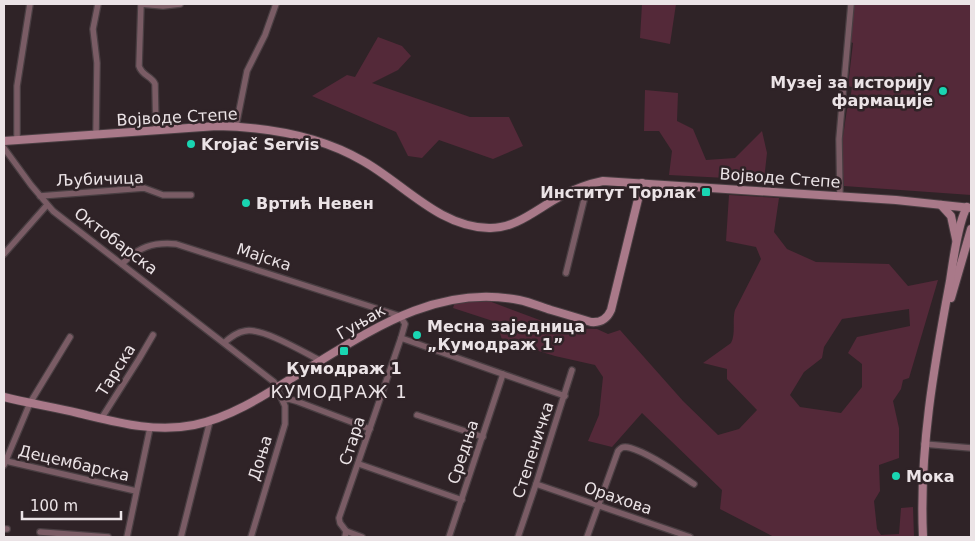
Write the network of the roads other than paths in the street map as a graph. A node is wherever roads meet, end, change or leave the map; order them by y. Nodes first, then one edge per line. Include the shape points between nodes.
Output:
1 (30, 4) edge
2 (98, 4) edge
3 (141, 4) edge
4 (180, 4) edge
5 (276, 4) edge
6 (851, 4) edge
7 (236, 126) junction
8 (156, 130) junction
9 (96, 134) junction
10 (16, 140) junction
11 (4, 141) edge
12 (4, 148) edge
13 (642, 183) junction
14 (588, 184) junction
15 (191, 195) dead end
16 (40, 196) junction
17 (840, 196) junction
18 (940, 204) junction
19 (47, 205) junction
20 (969, 207) edge
21 (971, 229) edge
22 (957, 243) junction
23 (971, 247) edge
24 (4, 254) edge
25 (122, 264) junction
26 (961, 266) junction
27 (566, 273) dead end
28 (400, 316) junction
29 (940, 333) junction
30 (153, 335) dead end
31 (70, 337) dead end
32 (401, 338) junction
33 (225, 342) junction
34 (321, 361) junction
35 (572, 370) dead end
36 (503, 374) junction
37 (278, 388) junction
38 (565, 396) junction
39 (4, 397) edge
40 (284, 400) junction
41 (30, 403) junction
42 (417, 415) dead end
43 (101, 419) junction
44 (210, 421) junction
45 (150, 428) junction
46 (370, 429) junction
47 (483, 437) junction
48 (924, 444) junction
49 (971, 448) edge
50 (5, 463) edge
51 (359, 464) junction
52 (536, 484) junction
53 (694, 484) dead end
54 (136, 491) junction
55 (462, 500) junction
56 (598, 505) junction
57 (40, 532) dead end
58 (345, 534) edge
59 (671, 534) edge
60 (108, 537) edge
61 (127, 537) edge
62 (181, 537) edge
63 (251, 537) edge
64 (362, 537) edge
65 (449, 537) edge
66 (518, 537) edge
67 (587, 537) edge
68 (690, 537) edge
69 (923, 537) edge

1 - 10 street via 17,86
2 - 9 street via 93,29 97,63
3 - 4 street
3 - 8 street via 140,66 155,84
5 - 7 street via 265,35 246,71
6 - 17 street via 839,140
7 - 8 street, Војводе Степе
7 - 14 street, Војводе Степе via 293,136 340,149 372,166 439,213 477,227 509,225 559,196
8 - 9 street, Војводе Степе
9 - 10 street, Војводе Степе
10 - 11 street, Војводе Степе
12 - 16 street, Октобарска
13 - 14 street, Војводе Степе via 604,181
13 - 17 street, Војводе Степе
13 - 28 street, Гуњак via 613,303 608,316 602,321 591,322 529,302 496,297 442,301
14 - 27 street
15 - 16 street, Љубичица via 163,195 144,188
16 - 19 street, Октобарска
17 - 18 street, Војводе Степе
18 - 20 street, Војводе Степе
18 - 22 street via 951,216
19 - 24 street, Љубичица
19 - 25 street, Октобарска
20 - 22 street
21 - 26 street
22 - 29 street
23 - 26 street
25 - 28 street, Мајска via 130,255 150,245 176,244
25 - 33 street, Октобарска
26 - 29 street
28 - 32 street, Стара via 405,324
28 - 34 street, Гуњак
29 - 48 street
30 - 43 street, Тарска
31 - 41 street
32 - 36 street
32 - 46 street, Стара
33 - 34 street via 237,334 256,331
33 - 37 street, Октобарска
34 - 37 street, Гуњак
35 - 38 street, Степеничка
36 - 38 street
36 - 47 street, Средња
37 - 40 street, Доња
37 - 44 street, Гуњак
38 - 52 street, Степеничка
39 - 41 street, Гуњак
40 - 46 street via 296,401
40 - 63 street, Доња via 285,424
41 - 43 street, Гуњак
41 - 50 street
42 - 47 street
43 - 45 street, Гуњак
44 - 45 street, Гуњак via 174,428
44 - 62 street
45 - 54 street
46 - 51 street, Стара
47 - 55 street, Средња
48 - 49 street
48 - 69 street
50 - 54 street, Децембарска
51 - 55 street
51 - 58 street, Стара via 339,518
52 - 56 street, Орахова
52 - 66 street, Степеничка
53 - 56 street via 644,454 623,447 618,451
54 - 61 street
55 - 65 street, Средња
56 - 59 street, Орахова
56 - 67 street
57 - 60 street
58 - 64 street
59 - 68 street, Орахова

